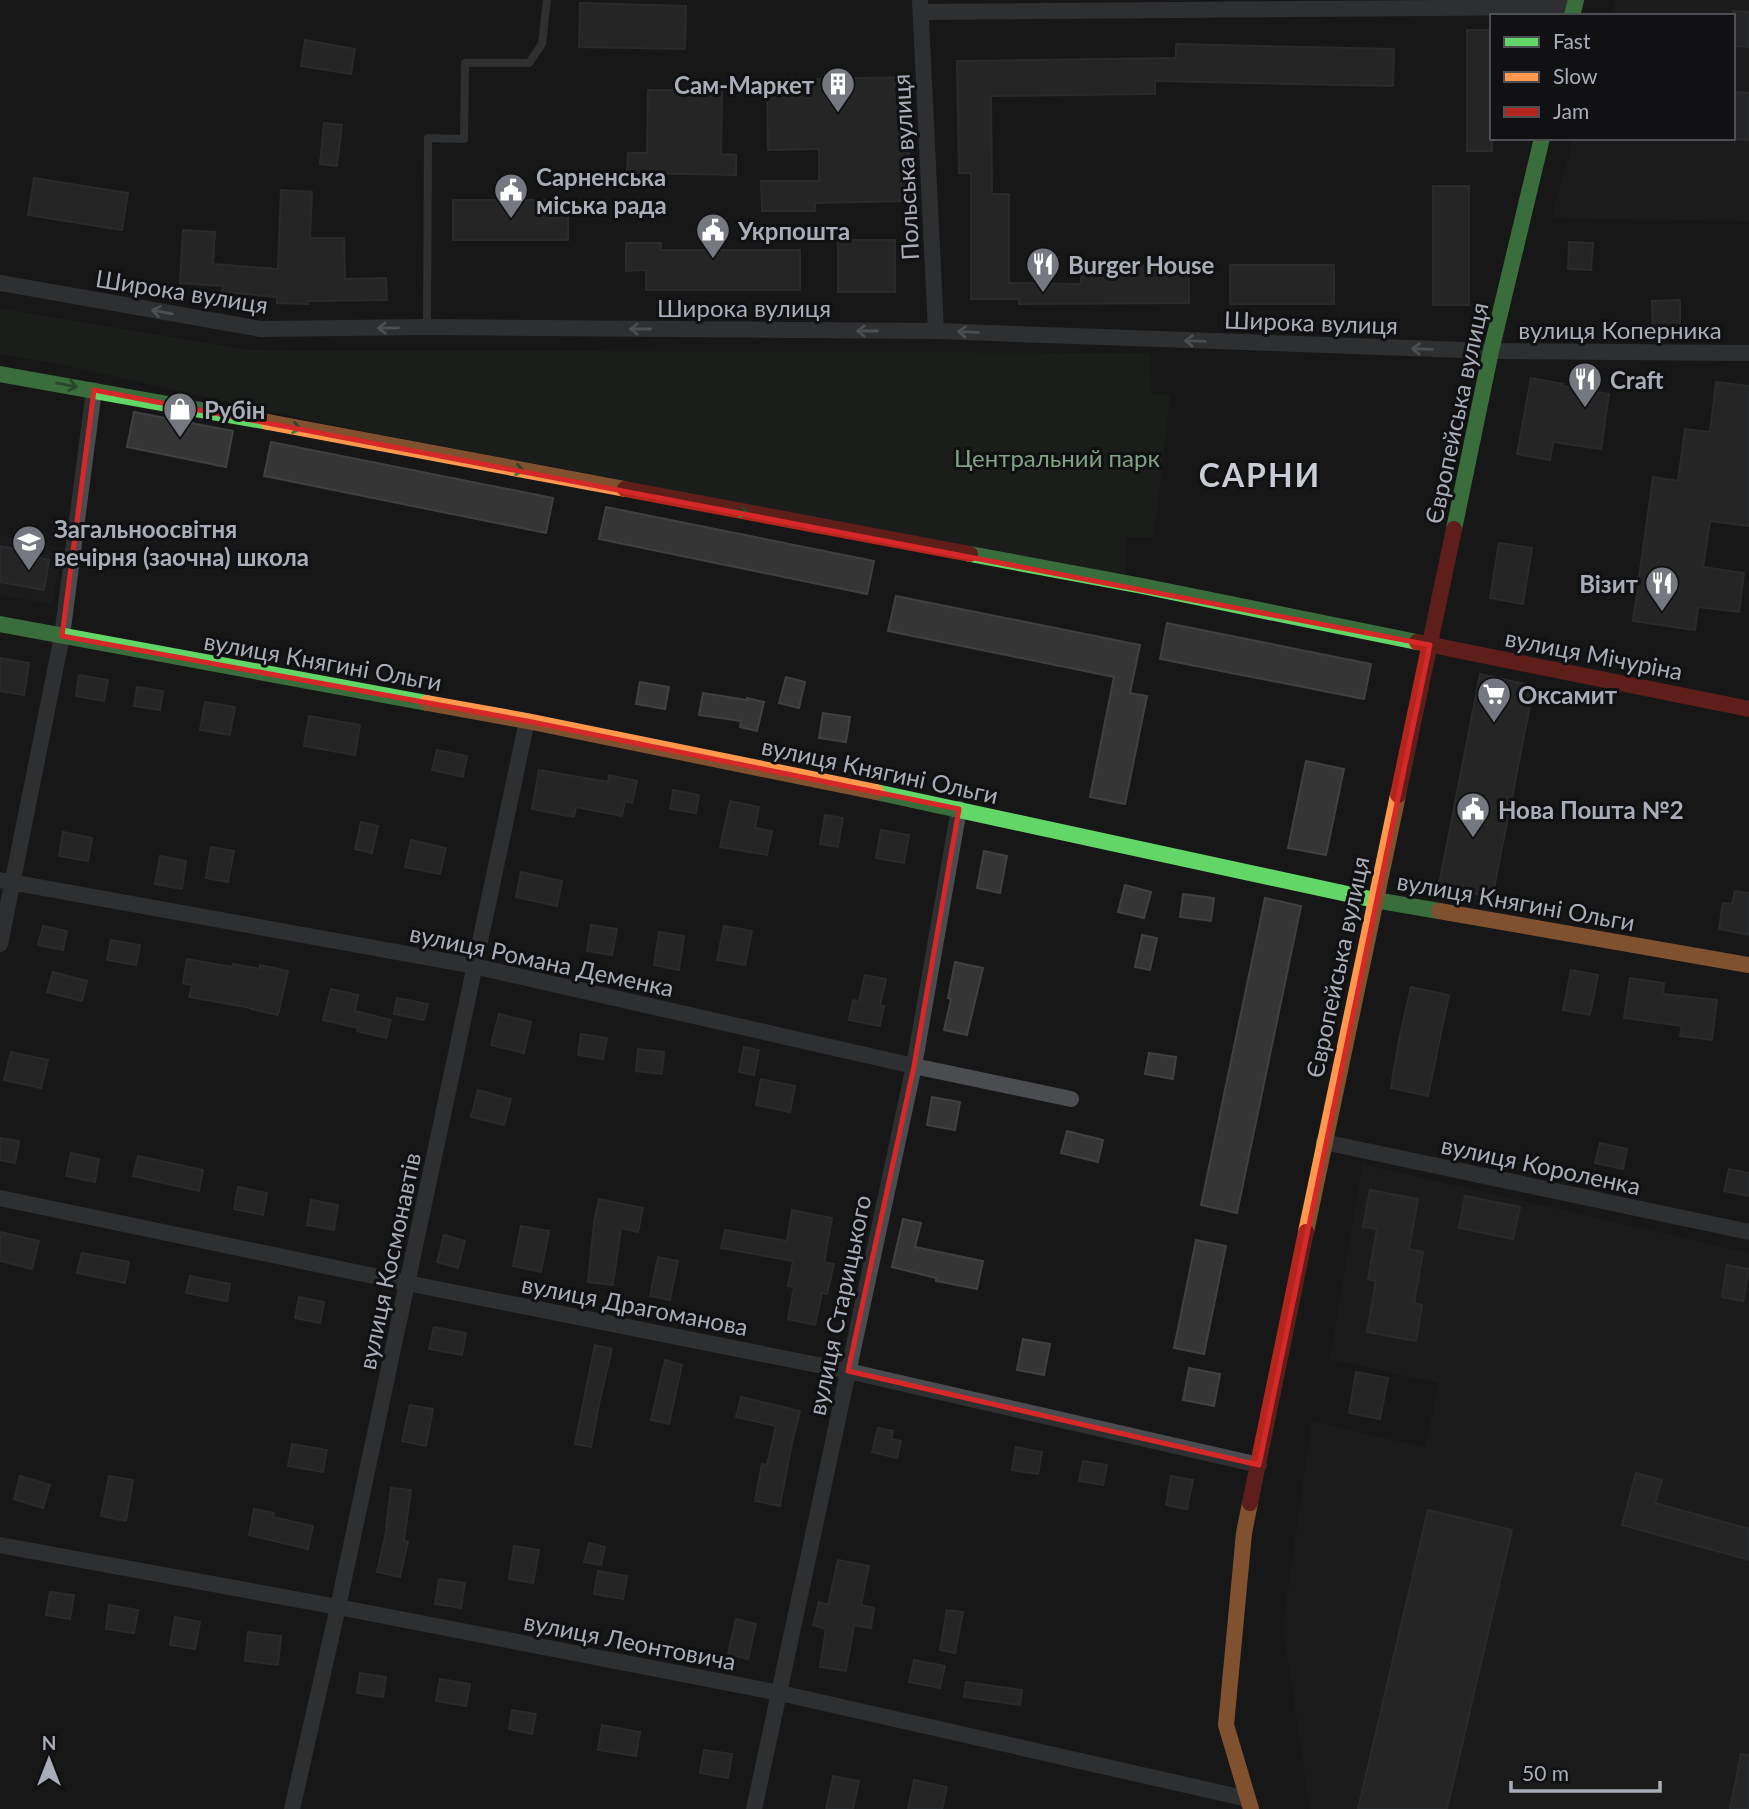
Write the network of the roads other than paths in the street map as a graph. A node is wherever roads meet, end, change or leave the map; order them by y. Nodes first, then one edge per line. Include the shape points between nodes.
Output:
1 (547, 0) edge
2 (921, 6) edge
3 (1574, 8) edge
4 (1542, 140) edge
5 (0, 282) edge
6 (427, 327) junction
7 (936, 331) junction
8 (1491, 351) junction
9 (1749, 353) edge
10 (0, 373) edge
11 (94, 390) junction
12 (0, 624) edge
13 (62, 636) junction
14 (1430, 645) junction
15 (1749, 709) edge
16 (527, 721) junction
17 (959, 809) junction
18 (7, 881) edge
19 (1375, 900) junction
20 (0, 944) edge
21 (1749, 965) edge
22 (474, 966) junction
23 (914, 1066) junction
24 (1071, 1099) dead end
25 (1324, 1142) junction
26 (0, 1198) edge
27 (1749, 1232) edge
28 (407, 1283) junction
29 (848, 1371) junction
30 (1259, 1465) junction
31 (0, 1545) edge
32 (338, 1607) junction
33 (780, 1693) junction
34 (1250, 1804) edge
35 (292, 1809) edge
36 (754, 1809) edge

1 - 6 lane via 542,44 529,63 466,64 464,139 428,138
2 - 3 street
2 - 7 street, Польська вулиця
4 - 8 street, Європейська вулиця
6 -> 5 street, Широка вулиця via 261,329
7 -> 6 street, Широка вулиця
8 -> 7 street, Широка вулиця
8 - 9 street, вулиця Коперника
8 - 14 street, Європейська вулиця
10 -> 11 street
11 - 13 street
11 -> 14 street
12 - 13 street, вулиця Княгині Ольги
13 - 16 street, вулиця Княгині Ольги
13 - 18 street
14 - 15 street, вулиця Мічуріна
14 - 19 street, Європейська вулиця
16 - 17 street, вулиця Княгині Ольги
16 - 22 street, вулиця Космонавтів
17 - 19 street, вулиця Княгині Ольги
17 - 23 street, вулиця Старицького
18 - 20 street
18 - 22 street, вулиця Романа Деменка
19 - 21 street, вулиця Княгині Ольги
19 - 25 street, Європейська вулиця
22 - 23 street, вулиця Романа Деменка
22 - 28 street, вулиця Космонавтів
23 - 24 street, вулиця Романа Деменка
23 - 29 street, вулиця Старицького
25 - 27 street, вулиця Короленка
25 - 30 street, Європейська вулиця
26 - 28 street, вулиця Драгоманова
28 - 29 street, вулиця Драгоманова
28 - 32 street, вулиця Космонавтів
29 - 30 street, вулиця Драгоманова
29 - 33 street, вулиця Старицького
30 - 34 street, Європейська вулиця via 1244,1533 1226,1725
31 - 32 street, вулиця Леонтовича
32 - 33 street, вулиця Леонтовича
32 - 35 street, вулиця Космонавтів
33 - 34 street, вулиця Леонтовича
33 - 36 street, вулиця Старицького

